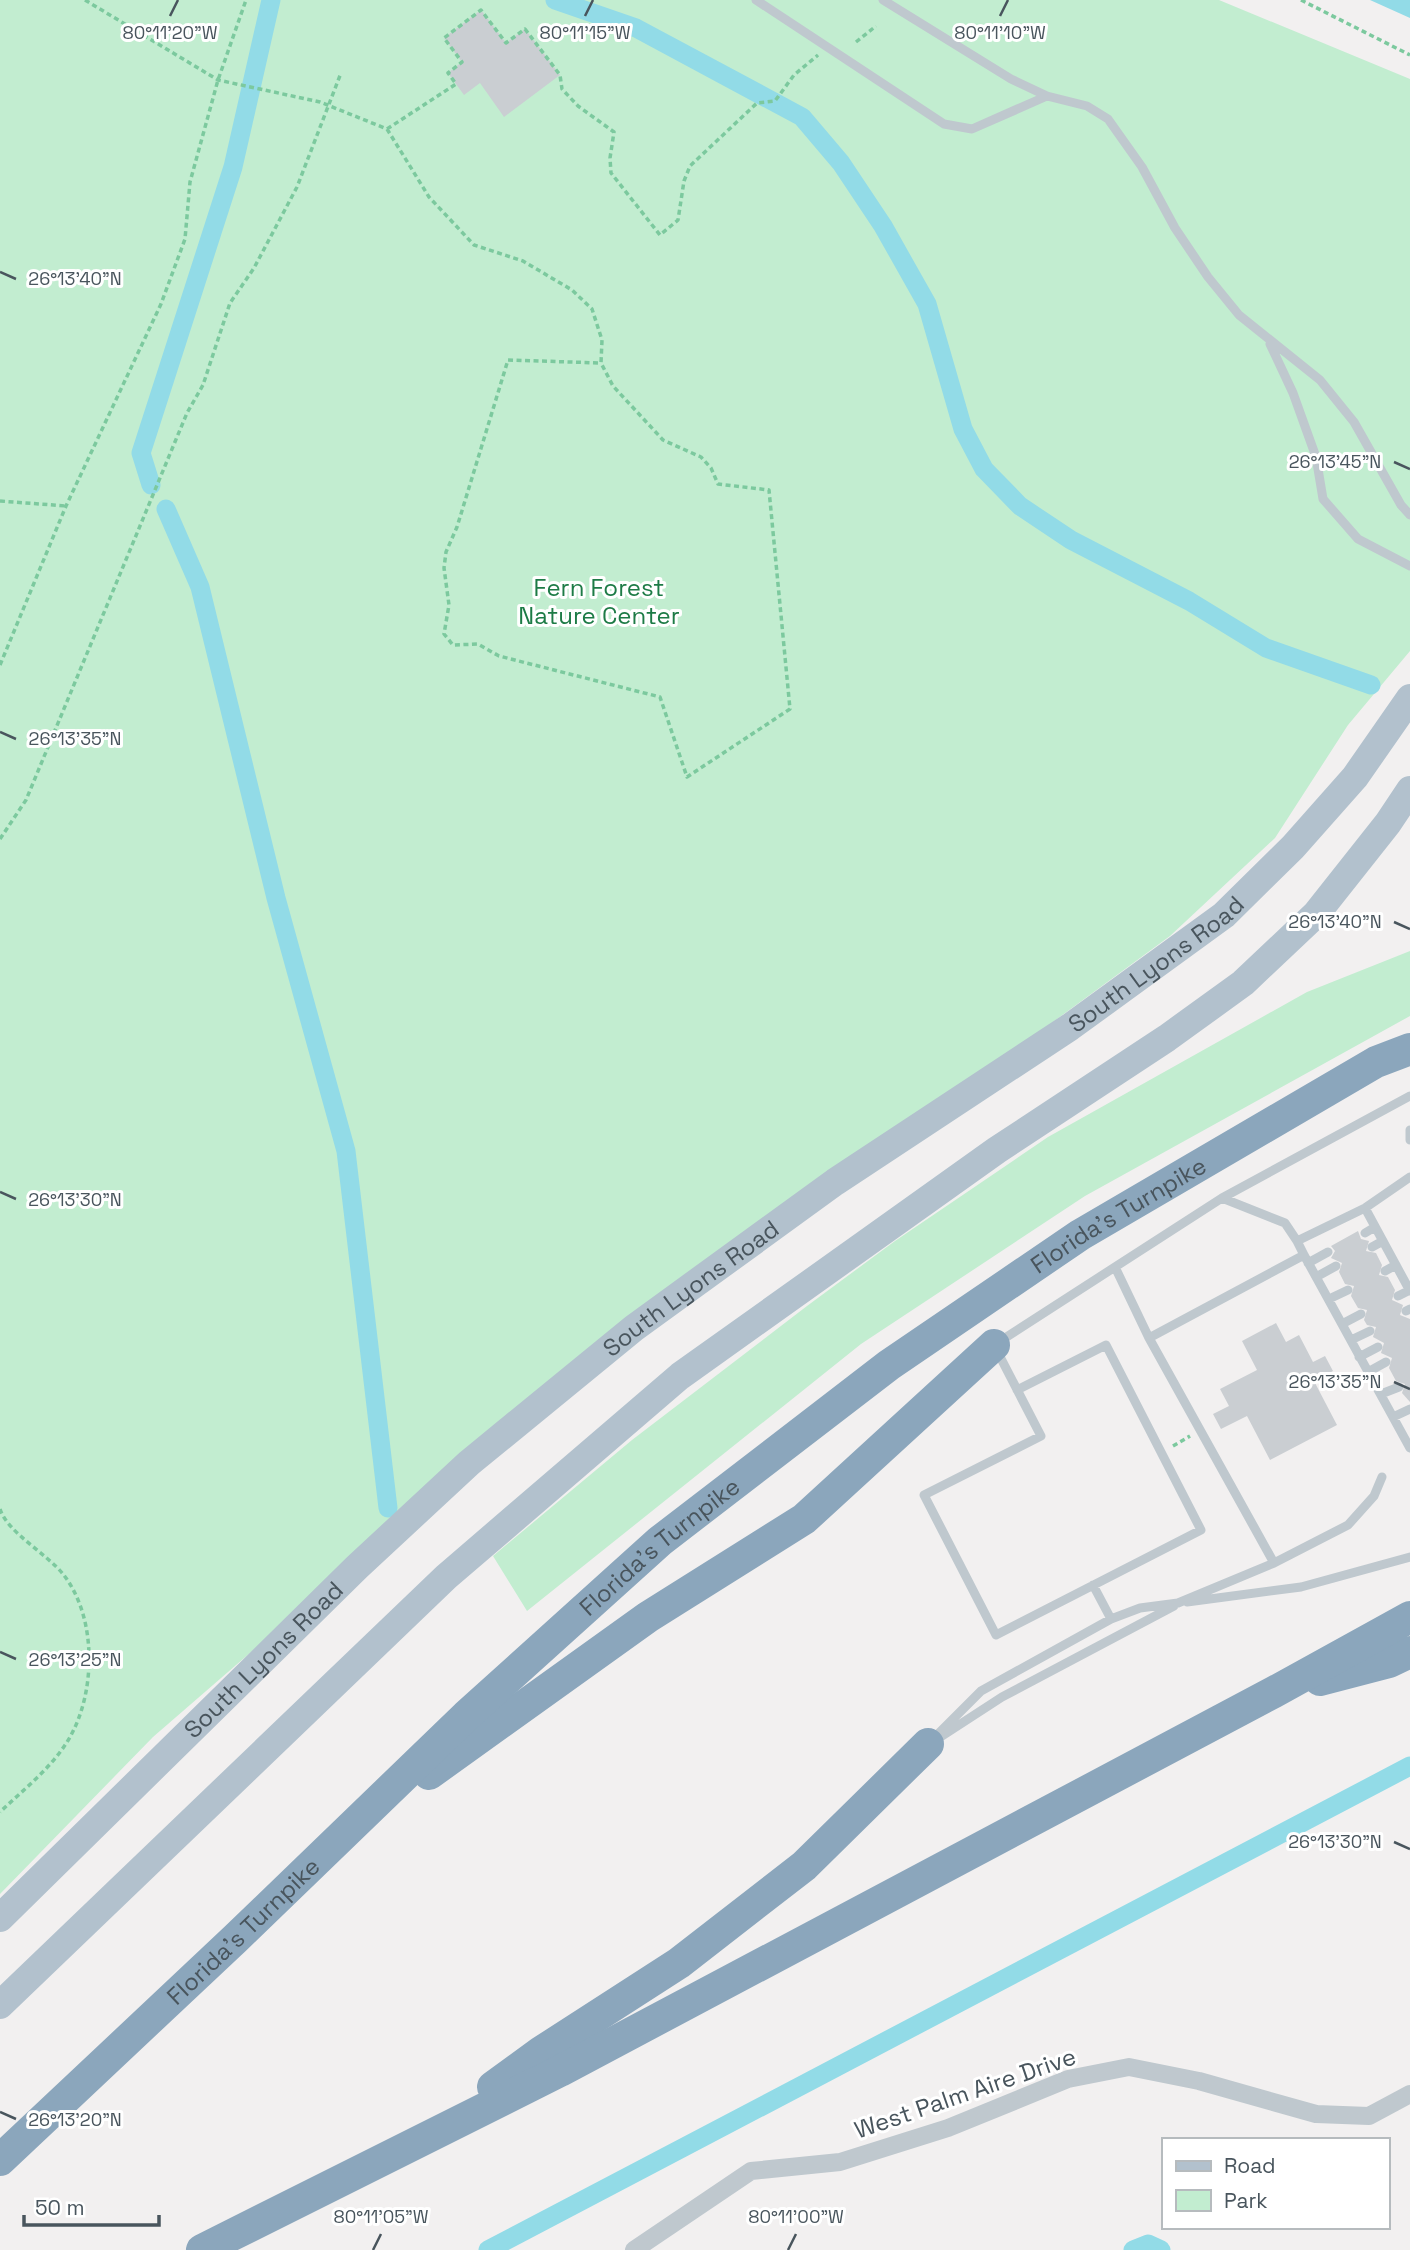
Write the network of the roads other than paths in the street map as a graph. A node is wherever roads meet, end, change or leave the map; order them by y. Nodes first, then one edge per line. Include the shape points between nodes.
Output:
1 (756, 0) edge
2 (883, 0) edge
3 (1046, 96) junction
4 (1269, 342) junction
5 (1410, 515) edge
6 (1410, 566) edge
7 (1410, 698) edge
8 (1410, 790) edge
9 (1410, 1040) edge
10 (1410, 1049) edge
11 (1376, 1062) junction
12 (1410, 1096) edge
13 (1410, 1130) edge
14 (1410, 1140) edge
15 (1410, 1177) edge
16 (1222, 1198) junction
17 (1364, 1208) junction
18 (1375, 1227) junction
19 (1365, 1233) dead end
20 (1297, 1241) junction
21 (1382, 1241) junction
22 (1372, 1247) dead end
23 (1328, 1252) dead end
24 (1306, 1259) junction
25 (1396, 1265) junction
26 (1115, 1266) junction
27 (1336, 1266) dead end
28 (1385, 1271) dead end
29 (1316, 1276) junction
30 (1348, 1290) dead end
31 (1410, 1291) edge
32 (1398, 1296) dead end
33 (1329, 1299) junction
34 (1361, 1314) dead end
35 (1342, 1324) junction
36 (1370, 1331) dead end
37 (1149, 1338) junction
38 (1351, 1340) junction
39 (994, 1345) junction
40 (1378, 1347) dead end
41 (1359, 1357) junction
42 (1386, 1362) dead end
43 (1368, 1372) junction
44 (1399, 1387) dead end
45 (1017, 1390) junction
46 (1381, 1394) junction
47 (1410, 1409) edge
48 (1393, 1417) junction
49 (1406, 1433) edge
50 (1410, 1448) edge
51 (1382, 1477) dead end
52 (1410, 1557) edge
53 (1274, 1563) junction
54 (1093, 1585) junction
55 (1178, 1603) junction
56 (1410, 1617) edge
57 (1111, 1619) junction
58 (1410, 1652) edge
59 (1274, 1692) junction
60 (928, 1744) junction
61 (378, 1801) junction
62 (0, 1918) edge
63 (0, 2005) edge
64 (1410, 2094) edge
65 (439, 2129) junction
66 (0, 2160) edge
67 (202, 2250) edge
68 (634, 2250) edge

1 - 3 lane via 958,130 972,130
2 - 3 lane
3 - 4 lane via 1087,106 1108,118 1208,278
4 - 5 lane via 1329,391 1354,422
4 - 6 lane via 1316,457 1323,499 1358,539
7 - 62 main road, South Lyons Road via 1355,777 1224,915 1070,1027 835,1182 634,1328 469,1463
8 - 63 main road via 1316,914 1243,983 997,1150 680,1376 446,1577
9 - 11 highway
10 - 11 highway, Florida's Turnpike
11 - 61 highway, Florida's Turnpike via 1080,1235 889,1365 660,1541
12 - 16 lane
13 - 14 lane
15 - 17 lane
16 - 20 lane via 1285,1223
16 - 26 lane
17 - 18 lane
17 - 20 lane
18 - 19 lane
18 - 21 lane
20 - 24 lane
21 - 22 lane
21 - 25 lane
23 - 24 lane
24 - 29 lane
24 - 37 lane
25 - 28 lane
25 - 31 lane
26 - 37 lane
26 - 39 lane
27 - 29 lane
29 - 33 lane
30 - 33 lane
31 - 32 lane
33 - 35 lane
34 - 35 lane
35 - 38 lane
36 - 38 lane
37 - 53 lane
38 - 41 lane
39 - 45 lane
39 - 61 highway via 804,1519 587,1659 420,1780
40 - 41 lane
41 - 43 lane
42 - 43 lane
43 - 46 lane
44 - 46 lane
45 - 54 lane via 1106,1345 1201,1530
45 - 54 lane via 1041,1436 924,1495 996,1635
46 - 48 lane
47 - 48 lane
48 - 49 lane
49 - 50 lane
51 - 53 lane via 1374,1496 1348,1525
52 - 55 lane via 1301,1587
53 - 55 lane
54 - 57 lane
55 - 57 lane via 1140,1608
55 - 60 lane via 1002,1697
56 - 59 highway
57 - 60 lane via 981,1691
58 - 59 highway via 1389,1662
59 - 65 highway via 560,2071
60 - 65 highway via 804,1866 679,1963 541,2052
61 - 66 highway, Florida's Turnpike
64 - 68 street, West Palm Aire Drive via 1369,2116 1316,2114 1129,2067 1068,2079 948,2128 840,2162 751,2171
65 - 67 highway

